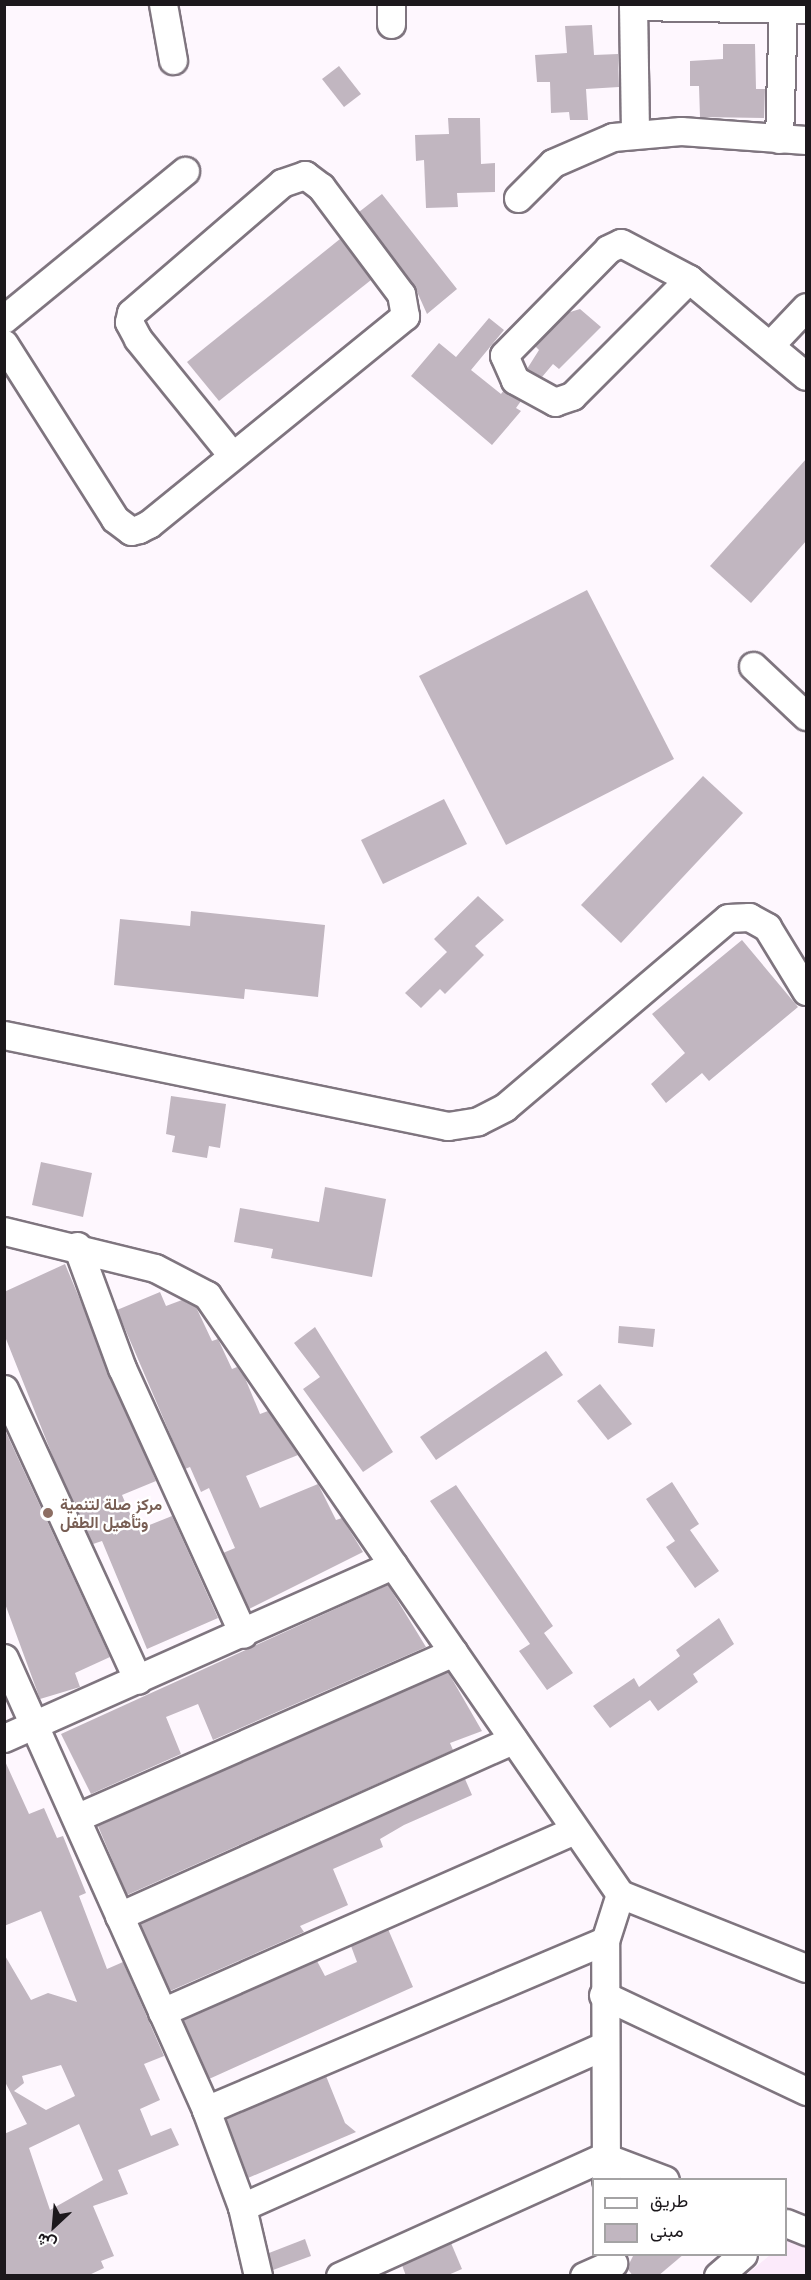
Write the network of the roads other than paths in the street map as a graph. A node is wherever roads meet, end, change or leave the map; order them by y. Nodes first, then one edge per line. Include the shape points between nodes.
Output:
1 (163, 4) edge
2 (633, 5) edge
3 (795, 8) edge
4 (173, 60) dead end
5 (635, 133) junction
6 (779, 139) junction
7 (807, 140) edge
8 (185, 171) dead end
9 (518, 198) dead end
10 (689, 279) junction
11 (807, 307) edge
12 (4, 319) edge
13 (770, 345) junction
14 (6, 350) edge
15 (807, 376) edge
16 (232, 455) junction
17 (753, 666) dead end
18 (807, 716) edge
19 (807, 991) edge
20 (4, 1035) edge
21 (4, 1232) edge
22 (78, 1246) junction
23 (4, 1389) edge
24 (393, 1565) junction
25 (243, 1634) junction
26 (453, 1652) junction
27 (4, 1658) edge
28 (138, 1680) junction
29 (36, 1726) junction
30 (4, 1738) edge
31 (513, 1740) junction
32 (78, 1817) junction
33 (575, 1830) junction
34 (620, 1894) junction
35 (119, 1916) junction
36 (605, 1941) junction
37 (807, 1968) edge
38 (603, 1995) junction
39 (162, 2012) junction
40 (604, 2046) junction
41 (807, 2091) edge
42 (206, 2110) junction
43 (605, 2168) edge
44 (655, 2178) edge
45 (242, 2207) junction
46 (787, 2223) edge
47 (807, 2231) edge
48 (741, 2256) edge
49 (612, 2264) edge
50 (258, 2276) edge
51 (340, 2276) edge
52 (584, 2276) edge
53 (718, 2276) edge

1 - 4 street
2 - 3 street
2 - 5 street
3 - 6 street
5 - 6 street
5 - 9 street via 570,152
6 - 7 street
8 - 12 street
10 - 10 street via 636,247 621,243 608,249 504,355 515,380 555,402 572,396
10 - 13 street
11 - 13 street
13 - 15 street
14 - 16 street via 115,519 131,531 149,524
16 - 16 street via 138,339 129,322 131,313 282,183 305,175 321,188 407,309 400,321
17 - 18 street
19 - 20 street via 767,927 749,917 728,918 505,1107 478,1121 448,1126
21 - 22 street
22 - 24 street via 155,1268 207,1295
22 - 25 street via 122,1368
23 - 28 street
24 - 25 street
24 - 26 street
25 - 28 street
26 - 31 street
26 - 32 street
27 - 29 street
28 - 29 street
29 - 30 street
29 - 32 street
31 - 33 street
31 - 35 street
32 - 35 street
33 - 34 street
33 - 39 street
34 - 36 street
34 - 37 street
35 - 39 street
36 - 38 street
36 - 42 street
38 - 40 street
38 - 41 street
39 - 42 street
40 - 43 street
40 - 45 street
42 - 45 street
43 - 44 street
43 - 51 street
45 - 50 street
46 - 47 street
48 - 53 street
49 - 52 street

